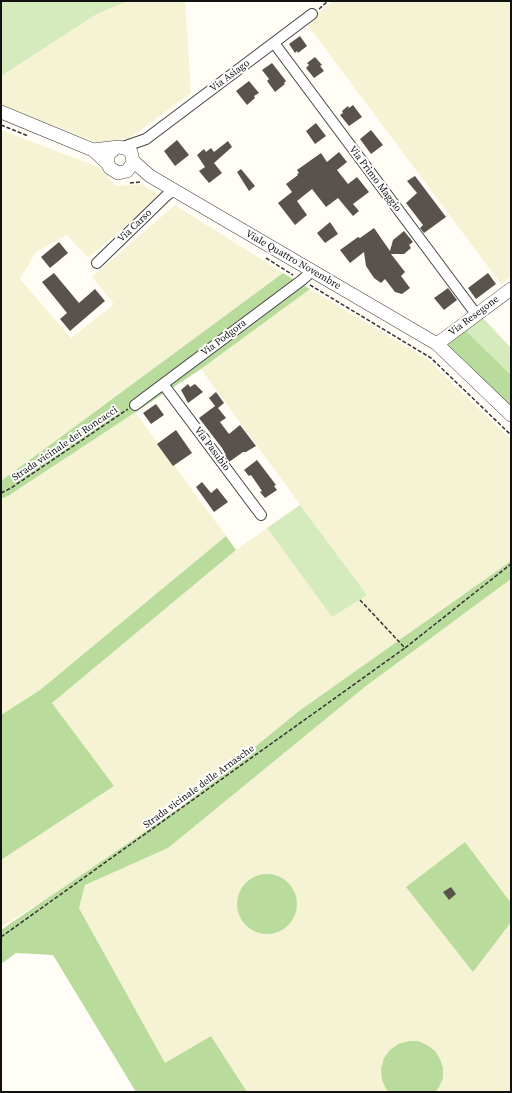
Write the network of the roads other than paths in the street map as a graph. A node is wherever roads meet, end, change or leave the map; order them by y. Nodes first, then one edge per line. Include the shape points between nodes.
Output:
1 (312, 14) road end
2 (274, 43) junction
3 (1, 112) edge
4 (93, 150) junction
5 (126, 161) junction
6 (108, 164) junction
7 (174, 190) junction
8 (97, 263) dead end
9 (312, 271) junction
10 (511, 289) edge
11 (476, 314) junction
12 (437, 344) junction
13 (163, 384) junction
14 (135, 405) road end
15 (511, 415) edge
16 (261, 515) dead end

1 - 2 street, Via Asiago
2 - 5 street, Via Asiago via 146,139
2 - 11 street, Via Primo Maggio
3 - 4 street
4 - 5 street
4 - 6 street
5 - 6 street via 108,155
5 - 6 street via 118,173
5 - 7 street, Viale Quattro Novembre via 146,179
7 - 8 street, Via Carso
7 - 9 street, Viale Quattro Novembre
9 - 12 street, Viale Quattro Novembre
9 - 13 street, Via Podgora
10 - 11 street, Via Resegone
11 - 12 street, Via Resegone
12 - 15 street, Viale Quattro Novembre
13 - 14 street, Via Podgora
13 - 16 street, Via Pasubio

